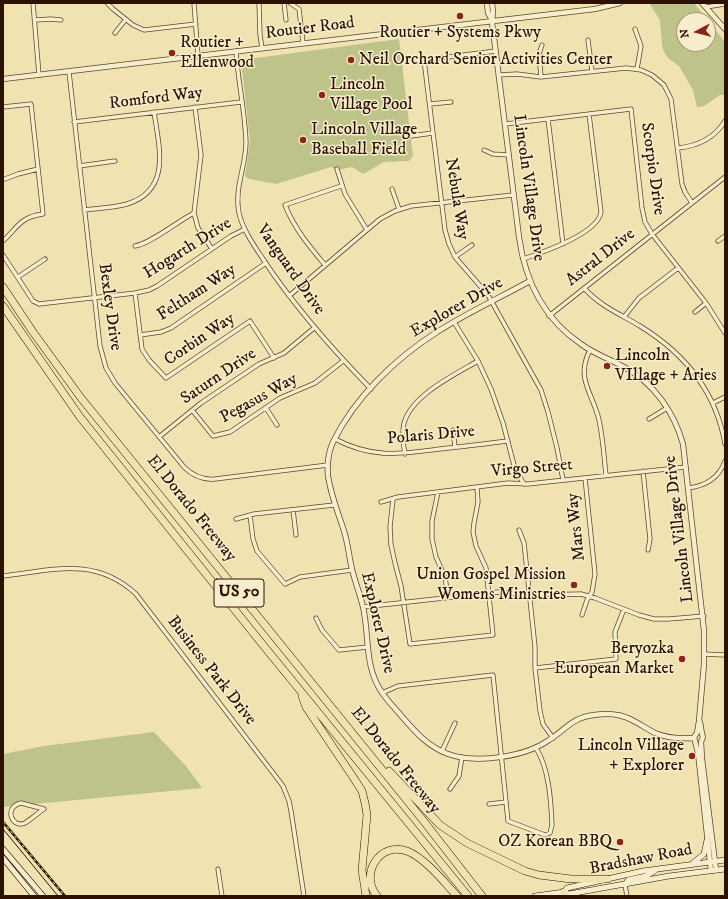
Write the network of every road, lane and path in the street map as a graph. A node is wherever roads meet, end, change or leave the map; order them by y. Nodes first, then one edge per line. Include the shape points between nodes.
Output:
1 (33, 3) edge
2 (107, 3) edge
3 (194, 3) edge
4 (259, 3) edge
5 (284, 3) edge
6 (290, 3) edge
7 (487, 3) edge
8 (492, 3) edge
9 (620, 3) edge
10 (725, 4) edge
11 (704, 5) edge
12 (126, 19) junction
13 (35, 20) junction
14 (61, 20) dead end
15 (286, 20) dead end
16 (492, 22) junction
17 (196, 24) junction
18 (634, 29) dead end
19 (725, 29) edge
20 (115, 34) dead end
21 (588, 40) dead end
22 (303, 43) junction
23 (542, 46) dead end
24 (262, 48) junction
25 (236, 51) junction
26 (496, 51) junction
27 (198, 56) junction
28 (637, 69) junction
29 (69, 72) junction
30 (592, 72) junction
31 (39, 75) junction
32 (499, 75) junction
33 (542, 77) junction
34 (3, 79) edge
35 (241, 102) junction
36 (451, 102) dead end
37 (430, 104) junction
38 (3, 107) edge
39 (195, 107) junction
40 (154, 112) junction
41 (589, 114) junction
42 (548, 119) junction
43 (725, 121) edge
44 (74, 122) junction
45 (505, 124) junction
46 (434, 133) junction
47 (411, 136) dead end
48 (678, 148) junction
49 (484, 150) dead end
50 (509, 155) junction
51 (115, 161) dead end
52 (79, 166) junction
53 (38, 169) junction
54 (336, 169) dead end
55 (725, 177) edge
56 (6, 179) dead end
57 (341, 186) junction
58 (392, 189) dead end
59 (513, 194) junction
60 (442, 203) junction
61 (692, 203) junction
62 (399, 209) junction
63 (84, 210) junction
64 (194, 213) junction
65 (245, 230) junction
66 (367, 230) junction
67 (652, 234) junction
68 (725, 236) edge
69 (3, 240) edge
70 (718, 241) dead end
71 (563, 244) junction
72 (472, 245) dead end
73 (135, 246) dead end
74 (212, 249) junction
75 (3, 255) edge
76 (455, 257) junction
77 (45, 258) dead end
78 (522, 259) junction
79 (266, 264) junction
80 (325, 265) junction
81 (678, 268) junction
82 (18, 277) junction
83 (530, 281) junction
84 (3, 287) edge
85 (584, 288) junction
86 (136, 293) junction
87 (289, 296) junction
88 (93, 298) junction
89 (492, 301) junction
90 (706, 303) junction
91 (3, 306) edge
92 (695, 312) dead end
93 (549, 316) junction
94 (624, 317) junction
95 (454, 322) junction
96 (314, 328) junction
97 (725, 333) edge
98 (140, 335) junction
99 (590, 350) junction
100 (274, 358) junction
101 (343, 361) junction
102 (478, 361) junction
103 (370, 389) junction
104 (725, 397) edge
105 (713, 402) junction
106 (266, 408) junction
107 (668, 408) junction
108 (192, 410) junction
109 (649, 419) dead end
110 (277, 425) dead end
111 (453, 430) dead end
112 (159, 436) junction
113 (335, 439) junction
114 (508, 441) junction
115 (725, 444) edge
116 (455, 448) junction
117 (404, 454) junction
118 (725, 461) edge
119 (328, 465) junction
120 (686, 467) junction
121 (643, 471) junction
122 (606, 476) junction
123 (585, 478) junction
124 (563, 480) junction
125 (524, 484) junction
126 (477, 487) junction
127 (688, 488) junction
128 (438, 492) junction
129 (393, 499) junction
130 (382, 502) dead end
131 (334, 505) junction
132 (293, 510) junction
133 (250, 515) junction
134 (236, 519) dead end
135 (519, 530) dead end
136 (296, 535) dead end
137 (648, 550) dead end
138 (352, 570) junction
139 (3, 576) edge
140 (488, 592) junction
141 (530, 595) junction
142 (590, 596) junction
143 (448, 597) junction
144 (403, 602) junction
145 (363, 607) junction
146 (624, 609) junction
147 (582, 615) dead end
148 (704, 616) junction
149 (316, 618) dead end
150 (368, 647) junction
151 (704, 654) junction
152 (725, 655) edge
153 (536, 668) junction
154 (301, 692) junction
155 (382, 693) junction
156 (455, 723) dead end
157 (352, 731) junction
158 (553, 738) junction
159 (698, 738) junction
160 (536, 748) junction
161 (442, 751) junction
162 (502, 756) junction
163 (462, 757) junction
164 (450, 789) dead end
165 (506, 802) junction
166 (489, 804) dead end
167 (29, 819) joint
168 (707, 840) junction
169 (3, 849) edge
170 (3, 858) edge
171 (725, 860) edge
172 (712, 861) junction
173 (691, 864) junction
174 (659, 868) junction
175 (218, 869) dead end
176 (725, 869) edge
177 (462, 870) junction
178 (713, 870) junction
179 (607, 879) junction
180 (625, 885) junction
181 (565, 894) edge
182 (34, 896) edge
183 (43, 896) edge
184 (222, 896) edge
185 (304, 896) edge
186 (366, 896) edge
187 (377, 896) edge
188 (457, 896) edge
189 (468, 896) edge
190 (482, 896) edge
191 (488, 896) edge
192 (535, 896) edge
193 (627, 896) edge

1 - 13 street
2 - 12 street
3 - 17 street
4 - 24 street
5 - 15 street
6 - 22 street via 299,9
7 - 16 street
8 - 16 street
9 - 16 street, Routier Road via 595,9
10 - 11 street
11 - 19 street
12 - 17 street via 136,27 148,30
12 - 20 street
13 - 14 street
13 - 31 street
16 - 22 street, Routier Road
16 - 26 street, Lincoln Village Drive
17 - 27 street
18 - 28 street via 640,46
21 - 30 street
22 - 24 street, Routier Road
23 - 33 street via 539,54
24 - 25 street, Routier Road
25 - 27 street, Routier Road
25 - 35 street, Vanguard Drive
26 - 32 street, Lincoln Village Drive
26 - 37 street, Nebula Way via 424,60
27 - 29 street, Routier Road
28 - 30 street
28 - 48 street via 655,77 668,92 673,107
29 - 31 street, Routier Road
29 - 44 street, Bexley Drive
30 - 33 street
31 - 34 street, Routier Road
32 - 33 street
32 - 45 street, Lincoln Village Drive
35 - 39 street, Romford Way
35 - 65 street, Vanguard Drive via 246,149 238,200
36 - 37 street
37 - 46 street, Nebula Way
38 - 53 street via 31,104
39 - 40 street, Romford Way
39 - 64 street via 201,157
40 - 44 street, Romford Way
40 - 63 street via 160,161 151,188 128,204
41 - 42 street, Scorpio Drive
41 - 67 street, Scorpio Drive via 631,109 642,208 645,222
41 - 71 street via 600,216 586,230
42 - 45 street, Scorpio Drive
42 - 71 street
43 - 48 street via 702,142 695,146
44 - 52 street, Bexley Drive
45 - 50 street, Lincoln Village Drive
46 - 47 street
46 - 60 street, Nebula Way
48 - 61 street via 682,184
49 - 50 street
50 - 59 street, Lincoln Village Drive
51 - 52 street
52 - 63 street, Bexley Drive
53 - 56 street
53 - 69 street via 43,214 22,221
54 - 57 street
55 - 61 street, Astral Drive
57 - 66 street
57 - 80 street via 285,204 300,233
58 - 62 street
59 - 60 street
59 - 78 street, Lincoln Village Drive
60 - 62 street
60 - 76 street, Nebula Way via 446,235
61 - 67 street, Astral Drive
62 - 66 street via 387,214
63 - 88 street, Bexley Drive
64 - 73 street via 146,243
64 - 74 street via 198,228
65 - 74 street, Hogarth Drive
65 - 79 street, Vanguard Drive
66 - 80 street
67 - 81 street, Scorpio Drive
67 - 85 street, Astral Drive
68 - 70 street
71 - 78 street
72 - 76 street
74 - 86 street, Hogarth Drive via 157,286
75 - 82 street, Hogarth Drive
76 - 89 street, Nebula Way
77 - 82 street
78 - 83 street, Lincoln Village Drive
79 - 87 street, Vanguard Drive
79 - 98 street, Feltham Way via 171,328
80 - 87 street
81 - 90 street, Scorpio Drive
81 - 94 street via 639,298
82 - 88 street, Hogarth Drive via 33,301 37,303
83 - 89 street, Explorer Drive
83 - 93 street, Lincoln Village Drive
84 - 157 highway, El Dorado Freeway / US 50 via 81,398
85 - 93 street, Astral Drive
85 - 94 street via 602,305
86 - 88 street, Hogarth Drive
86 - 98 street, Corbin Way
87 - 96 street, Vanguard Drive
88 - 112 street, Bexley Drive via 100,351 106,368 115,383
89 - 95 street, Explorer Drive
89 - 124 street, Nebula Way via 543,396
90 - 92 street
90 - 97 street, Scorpio Drive
91 - 154 highway, El Dorado Freeway / US 50 via 80,417
93 - 99 street, Lincoln Village Drive
94 - 105 street via 655,336 683,359 703,384
95 - 102 street
95 - 103 street, Explorer Drive via 410,351
96 - 100 street, Saturn Drive
96 - 101 street, Vanguard Drive
98 - 100 street, Corbin Way via 146,356 166,378 250,321
99 - 107 street, Lincoln Village Drive via 639,376
99 - 122 street via 583,374 599,420
100 - 108 street, Saturn Drive via 259,364
101 - 103 street, Vanguard Drive
101 - 106 street, Pegasus Way via 319,380 287,394
102 - 114 street via 491,389
102 - 117 street via 438,385 411,410 404,427
103 - 113 street, Explorer Drive
104 - 105 street
105 - 115 street
106 - 108 street, Pegasus Way via 230,432 213,436
106 - 110 street
107 - 109 street
107 - 120 street, Lincoln Village Drive via 680,436
108 - 112 street, Saturn Drive
111 - 116 street
112 - 119 street, Bexley Drive via 187,470 207,479
113 - 117 street, Polaris Drive via 366,451
113 - 119 street, Explorer Drive via 329,453
114 - 116 street, Polaris Drive
114 - 125 street via 515,468
116 - 117 street, Polaris Drive
118 - 127 street via 720,472 711,481 699,487
119 - 131 street, Explorer Drive
120 - 121 street, Virgo Street
120 - 127 street, Lincoln Village Drive
121 - 122 street, Virgo Street
121 - 137 street via 650,539
122 - 123 street, Virgo Street
123 - 124 street, Virgo Street
123 - 142 street, Mars Way via 595,565
124 - 125 street, Virgo Street
125 - 126 street, Virgo Street
126 - 128 street, Virgo Street
126 - 140 street via 478,502 473,532 476,546 485,564
127 - 148 street, Lincoln Village Drive
128 - 129 street, Virgo Street
128 - 143 street via 432,521 432,539 436,557 445,577
129 - 130 street, Virgo Street
129 - 144 street via 391,545
131 - 132 street
131 - 138 street, Explorer Drive via 346,535
132 - 133 street
132 - 136 street
133 - 134 street
133 - 138 street via 257,551 285,584 300,577
135 - 141 street via 524,543
138 - 145 street, Explorer Drive
139 - 185 street, Business Park Drive via 67,568 90,569 114,578 136,594 283,786 292,811
140 - 141 street
140 - 143 street
140 - 144 street via 493,635 478,637 410,644
141 - 142 street
141 - 153 street
142 - 146 street
142 - 147 street, Mars Way
143 - 144 street
144 - 145 street
145 - 150 street, Explorer Drive
146 - 148 street via 654,619
146 - 153 street via 615,632 616,659
148 - 151 street, Lincoln Village Drive
149 - 150 street via 322,630 339,650
150 - 155 street, Explorer Drive via 372,672
151 - 152 street
151 - 159 street, Lincoln Village Drive
153 - 158 street via 541,720
154 - 186 highway via 306,707 358,785 366,803 362,870
154 - 189 highway, El Dorado Freeway / US 50
155 - 161 street, Explorer Drive via 420,737
155 - 162 street via 398,686 493,675
156 - 161 street
157 - 177 highway, El Dorado Freeway / US 50
157 - 179 highway via 440,825 467,843 525,871 539,875 570,879
158 - 159 street, Explorer Drive via 579,718 603,714 632,720 662,735
158 - 160 street, Explorer Drive
159 - 168 street, Lincoln Village Drive
159 - 172 street, Lincoln Village Drive
160 - 162 street, Explorer Drive
160 - 165 street via 546,770 552,822 550,833 541,834 508,821
161 - 163 street, Explorer Drive
162 - 163 street, Explorer Drive
162 - 165 street
163 - 164 street via 459,776
165 - 166 street
167 - 167 street via 44,810 21,803 13,807 11,814 14,821 22,824
168 - 172 street, Lincoln Village Drive
168 - 173 main road via 704,854
169 - 183 main road
170 - 182 main road
171 - 172 main road, Bradshaw Road
172 - 173 main road, Bradshaw Road
172 - 178 street, Lincoln Village Drive
173 - 174 main road, Bradshaw Road
174 - 179 main road, Bradshaw Road
174 - 180 main road via 646,876 628,880
175 - 184 street
176 - 178 main road, Bradshaw Road
177 - 190 highway, El Dorado Freeway / US 50
177 - 191 highway
178 - 180 main road, Bradshaw Road
179 - 181 main road, Bradshaw Road via 567,888
180 - 181 main road, Bradshaw Road
180 - 193 street
181 - 192 main road, Bradshaw Road
187 - 188 highway via 370,879 374,862 388,851 397,849 414,855

